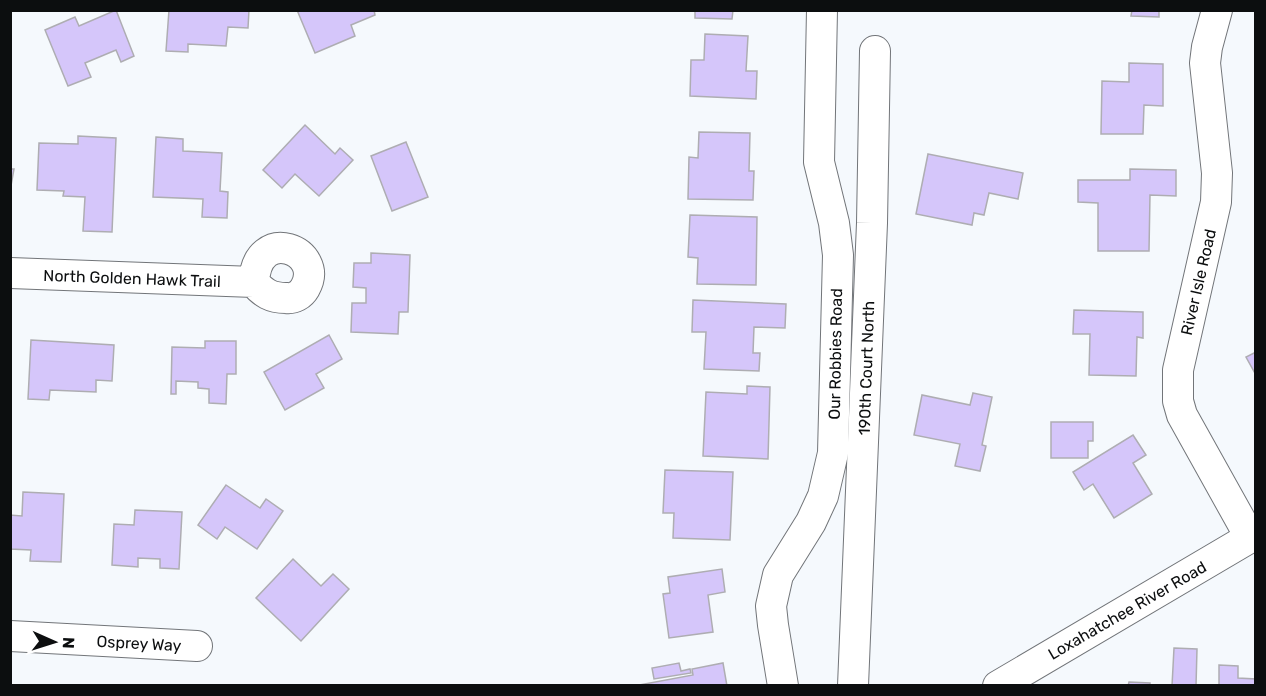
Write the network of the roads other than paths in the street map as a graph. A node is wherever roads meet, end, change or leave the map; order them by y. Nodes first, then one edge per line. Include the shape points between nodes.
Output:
1 (822, 10) edge
2 (1217, 10) edge
3 (875, 51) dead end
4 (10, 273) edge
5 (254, 282) dead end
6 (1253, 536) edge
7 (10, 636) edge
8 (196, 646) dead end
9 (783, 686) edge
10 (853, 686) edge
11 (998, 686) edge

1 - 9 street, Our Robbies Road via 819,162 838,255 833,453 812,522 778,575 774,589 771,606
2 - 6 street, River Isle Road via 1205,63 1217,173 1216,202 1178,370 1178,401 1189,429
3 - 10 street, 190th Court North
4 - 5 street, North Golden Hawk Trail
6 - 11 street, Loxahatchee River Road
7 - 8 street, Osprey Way

